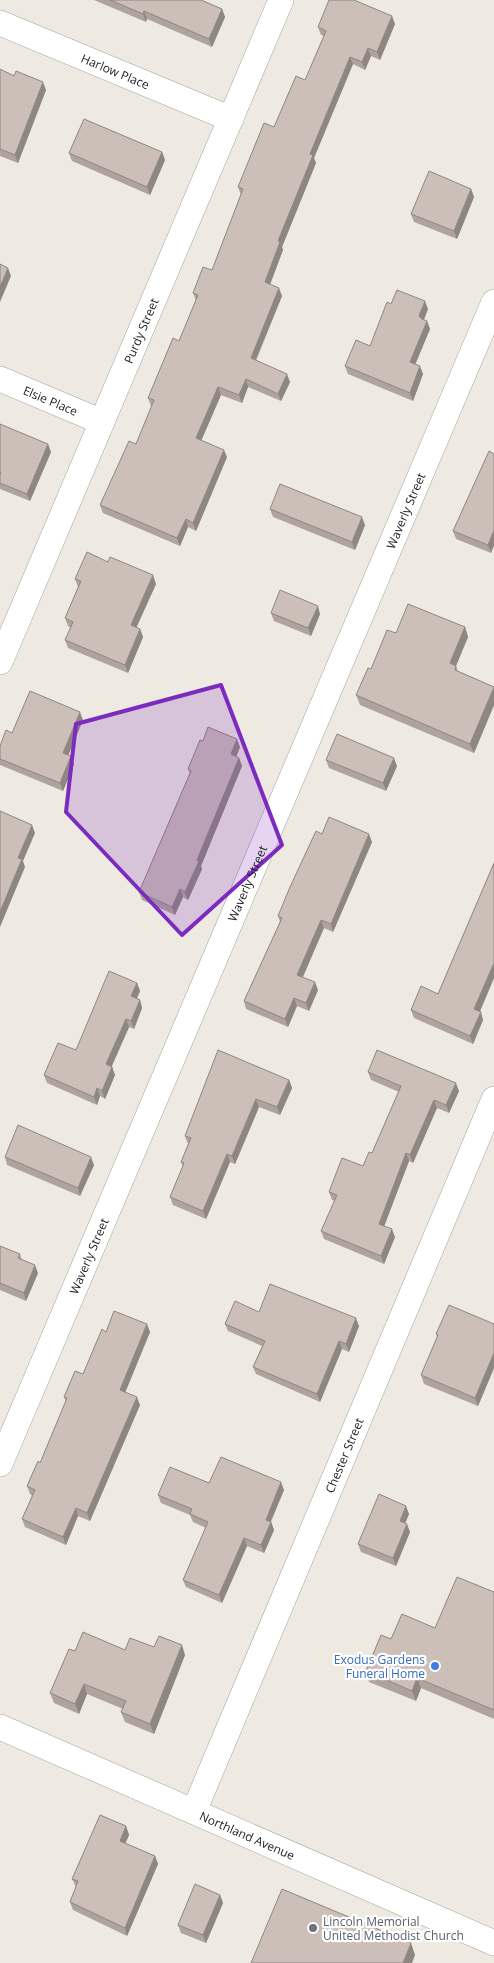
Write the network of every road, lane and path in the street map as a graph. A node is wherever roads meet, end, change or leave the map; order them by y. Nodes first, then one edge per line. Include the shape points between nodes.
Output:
1 (281, 0) edge
2 (0, 23) edge
3 (231, 119) junction
4 (494, 302) edge
5 (0, 379) edge
6 (102, 422) junction
7 (0, 662) edge
8 (494, 1100) edge
9 (0, 1464) edge
10 (0, 1727) edge
11 (194, 1811) junction
12 (494, 1945) edge
13 (487, 1963) edge

1 - 3 street, Purdy Street
2 - 3 street, Harlow Place
3 - 6 street, Purdy Street
4 - 9 street, Waverly Street
5 - 6 street, Elsie Place
6 - 7 street, Purdy Street
8 - 11 street, Chester Street
10 - 11 street, Northland Avenue
11 - 12 street, Northland Avenue
12 - 13 street

